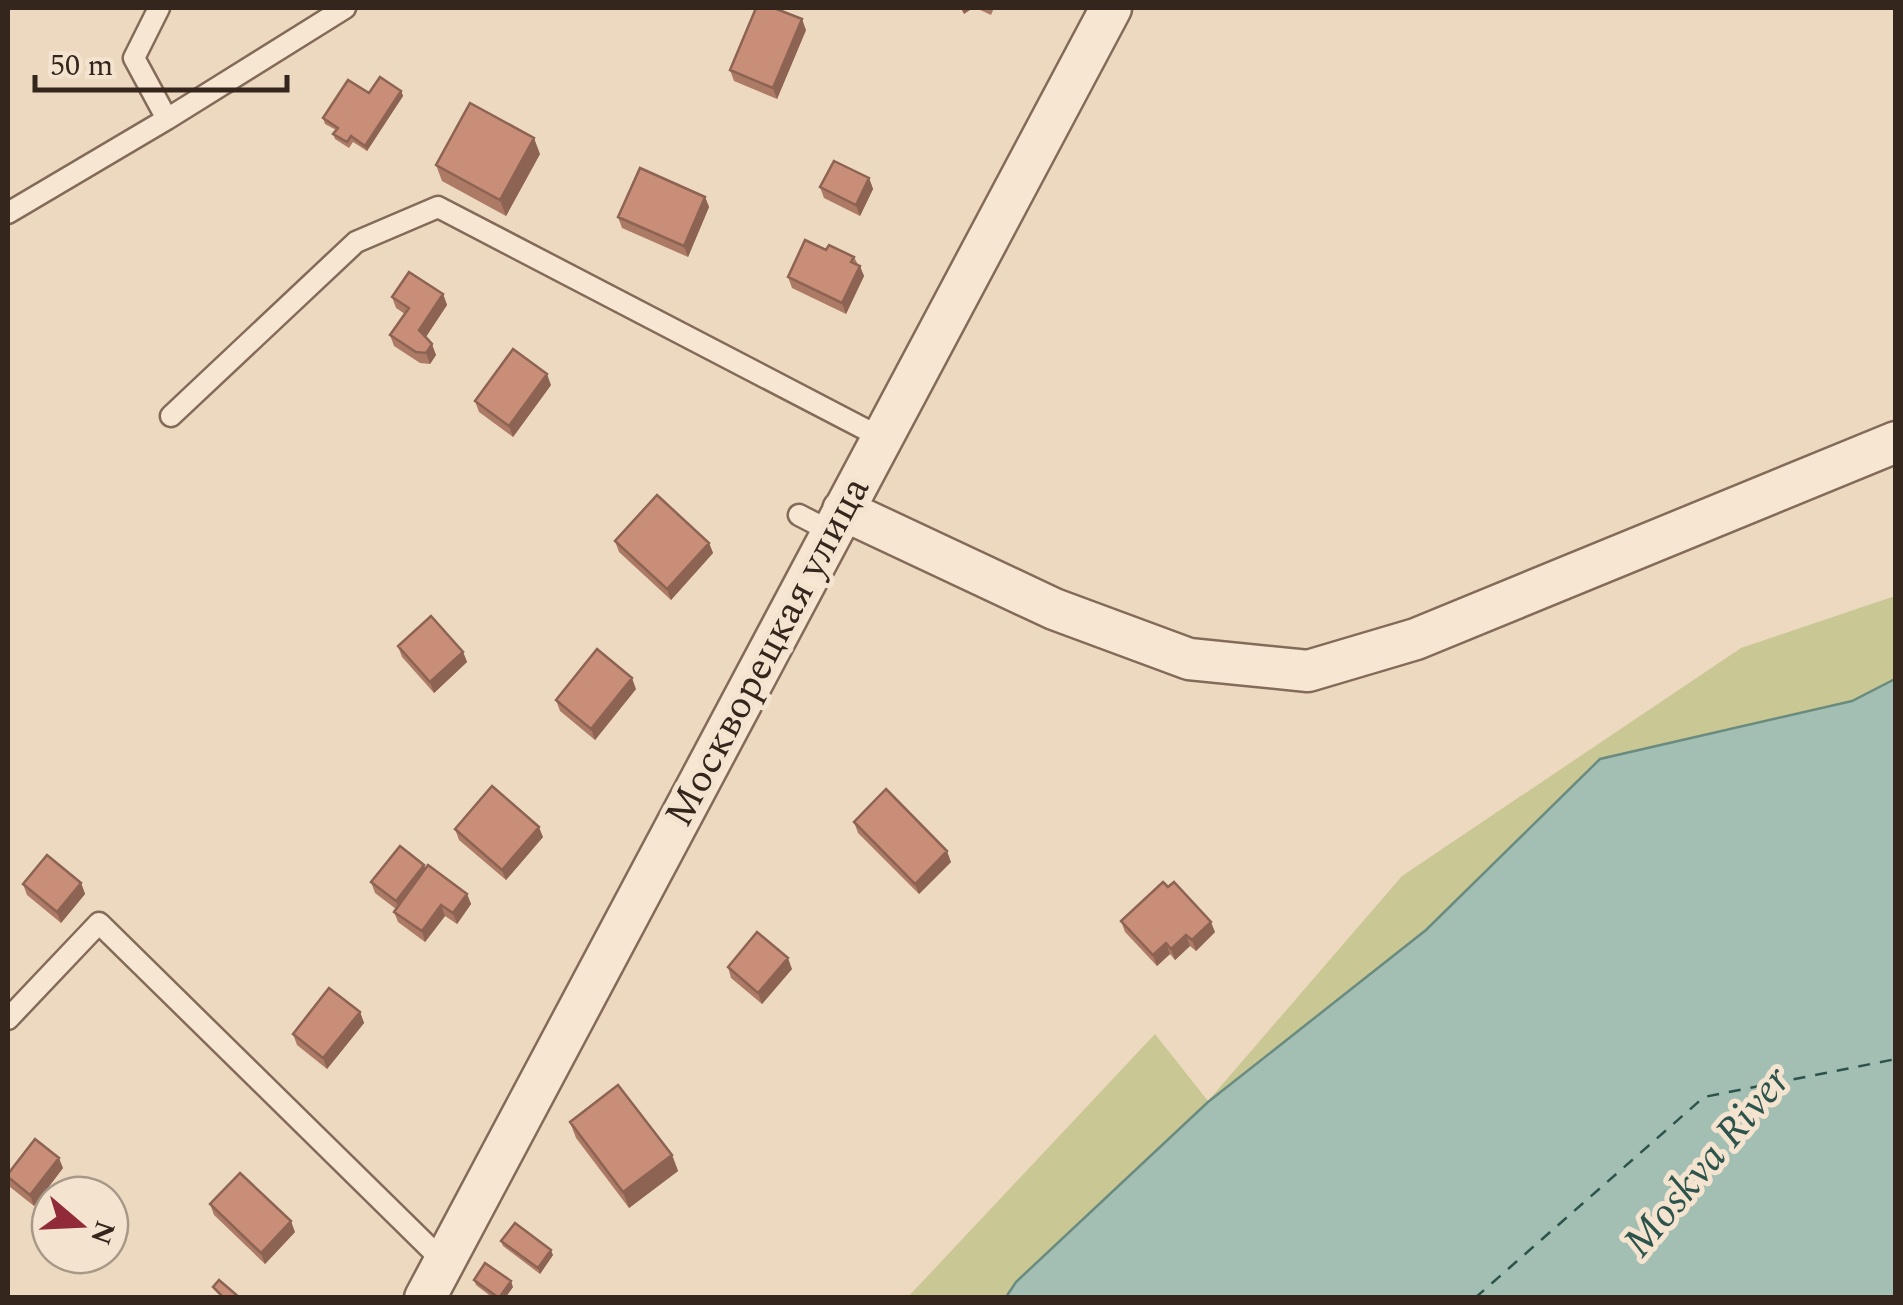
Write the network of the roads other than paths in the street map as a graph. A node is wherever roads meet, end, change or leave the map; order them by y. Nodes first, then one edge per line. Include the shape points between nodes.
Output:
1 (159, 8) edge
2 (345, 8) edge
3 (1112, 8) edge
4 (167, 119) junction
5 (8, 214) edge
6 (171, 416) dead end
7 (880, 438) junction
8 (1896, 442) edge
9 (824, 519) junction
10 (8, 1019) edge
11 (435, 1280) edge

1 - 4 lane via 134,58
2 - 4 lane
3 - 7 street, Москворецкая улица
4 - 5 lane
6 - 7 lane via 356,242 438,208
7 - 9 street, Москворецкая улица
8 - 9 street via 1416,639 1308,670 1188,658
9 - 11 street, Москворецкая улица
10 - 11 lane via 98,923

